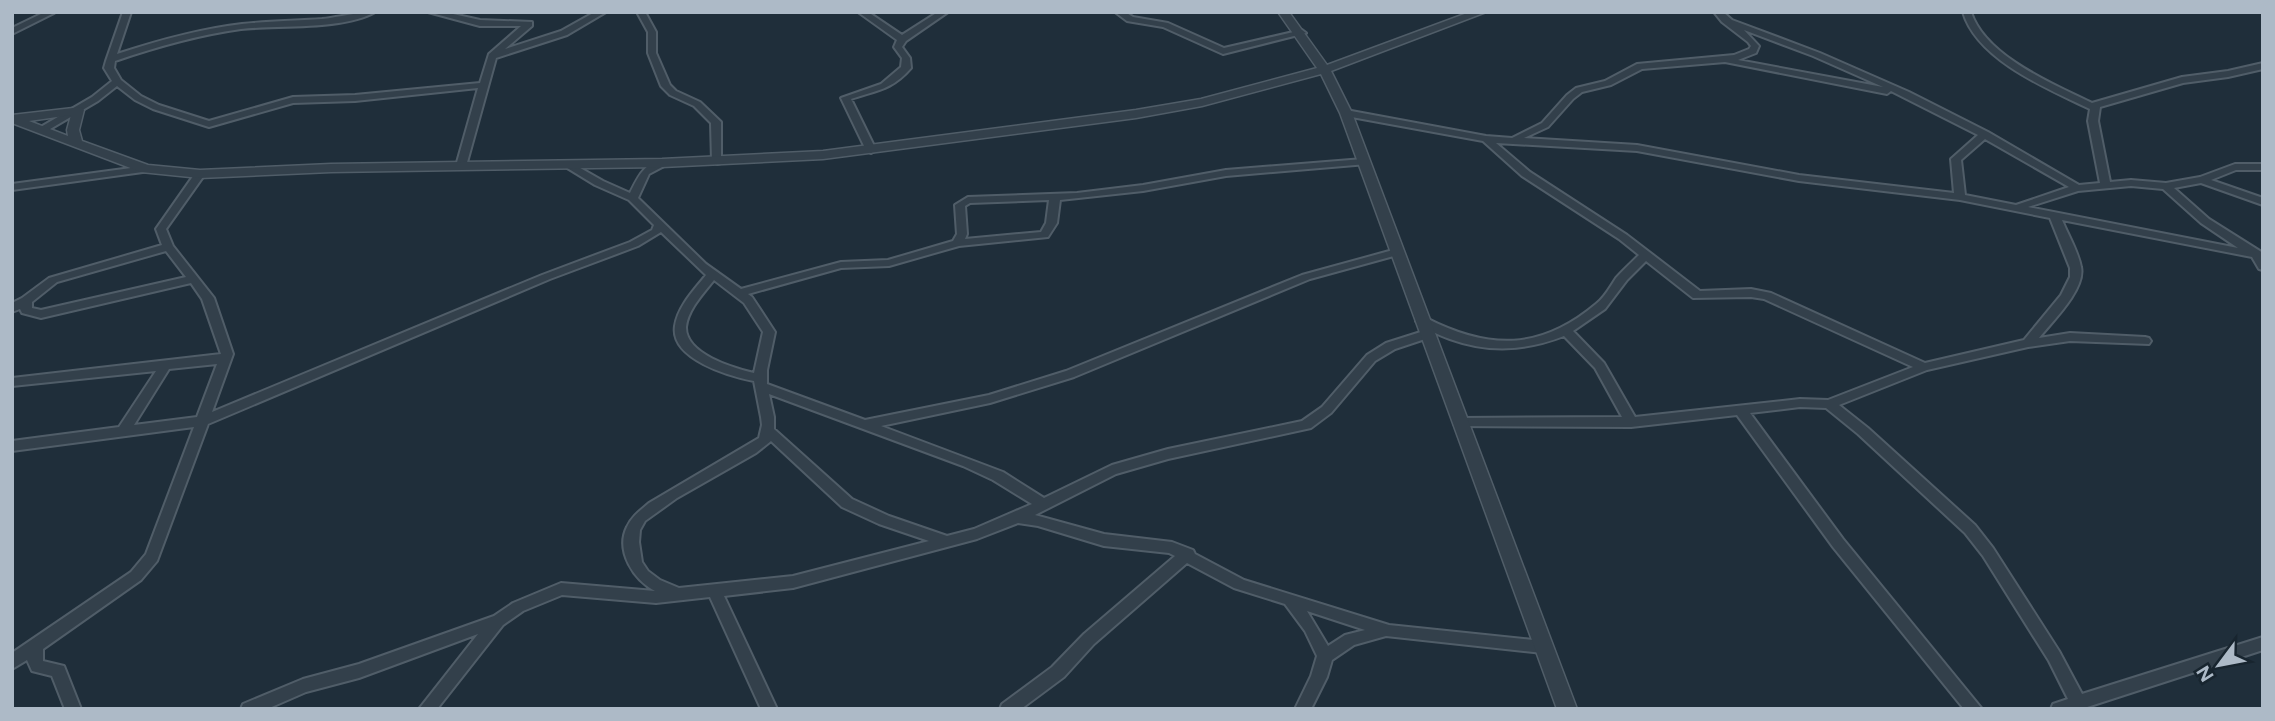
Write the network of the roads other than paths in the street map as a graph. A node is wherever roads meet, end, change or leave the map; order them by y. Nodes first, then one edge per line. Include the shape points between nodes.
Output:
1 (127, 12) edge
2 (282, 12) edge
3 (372, 12) edge
4 (432, 12) edge
5 (530, 12) edge
6 (602, 12) edge
7 (641, 12) edge
8 (862, 12) edge
9 (944, 12) edge
10 (1119, 12) edge
11 (1283, 12) edge
12 (1481, 12) edge
13 (1967, 12) edge
14 (51, 13) edge
15 (1721, 16) edge
16 (12, 22) edge
17 (529, 24) junction
18 (256, 25) junction
19 (12, 31) edge
20 (1302, 33) junction
21 (902, 39) junction
22 (116, 43) junction
23 (155, 44) junction
24 (492, 57) junction
25 (111, 59) junction
26 (1719, 60) junction
27 (2263, 66) edge
28 (1326, 69) junction
29 (117, 82) junction
30 (485, 85) junction
31 (1917, 100) junction
32 (2093, 107) junction
33 (78, 110) junction
34 (1346, 113) junction
35 (15, 122) edge
36 (42, 130) junction
37 (1985, 134) junction
38 (1486, 139) junction
39 (1514, 140) junction
40 (76, 142) junction
41 (871, 150) junction
42 (717, 162) junction
43 (1363, 162) junction
44 (662, 163) junction
45 (568, 164) junction
46 (461, 166) junction
47 (2263, 167) edge
48 (146, 169) junction
49 (200, 174) junction
50 (2202, 180) junction
51 (2106, 185) junction
52 (2166, 186) junction
53 (12, 187) edge
54 (2077, 188) junction
55 (1055, 197) junction
56 (1960, 197) junction
57 (633, 198) junction
58 (2263, 202) edge
59 (2016, 207) junction
60 (2054, 215) junction
61 (660, 225) junction
62 (958, 243) junction
63 (168, 247) junction
64 (1397, 252) junction
65 (1647, 254) junction
66 (2259, 256) edge
67 (2263, 267) edge
68 (713, 274) junction
69 (194, 279) junction
70 (739, 293) junction
71 (26, 301) junction
72 (12, 308) edge
73 (1425, 328) junction
74 (1566, 331) junction
75 (2145, 341) dead end
76 (224, 342) junction
77 (2028, 343) junction
78 (225, 359) junction
79 (192, 360) junction
80 (167, 363) junction
81 (1924, 367) junction
82 (12, 382) edge
83 (761, 382) junction
84 (1829, 404) junction
85 (1740, 409) junction
86 (202, 421) junction
87 (1631, 422) junction
88 (1460, 423) junction
89 (867, 424) junction
90 (767, 430) junction
91 (123, 432) junction
92 (12, 446) edge
93 (1044, 505) junction
94 (1017, 518) junction
95 (946, 541) junction
96 (1188, 554) junction
97 (714, 590) junction
98 (679, 594) junction
99 (1290, 600) junction
100 (499, 620) junction
101 (1388, 631) junction
102 (2263, 643) edge
103 (35, 647) junction
104 (1543, 647) junction
105 (1325, 656) junction
106 (12, 662) edge
107 (2078, 702) junction
108 (73, 709) edge
109 (249, 709) edge
110 (427, 709) edge
111 (769, 709) edge
112 (1008, 709) edge
113 (1303, 709) edge
114 (1567, 709) edge
115 (1974, 709) edge
116 (2059, 709) edge

1 - 22 street
2 - 18 street
3 - 18 street via 350,19
4 - 17 street via 480,23
5 - 17 street
6 - 24 street via 564,33
7 - 42 street via 652,32 652,53 666,86 697,104 716,122
8 - 21 street
9 - 21 street
10 - 20 street via 1130,19 1165,25 1223,51
11 - 20 street
12 - 28 street
13 - 32 street via 1976,34 2007,59
14 - 16 street
14 - 19 street
15 - 26 street via 1755,46 1747,54
15 - 31 street via 1832,59
17 - 24 street
18 - 23 street
20 - 28 street
21 - 41 street via 898,47 906,68 900,76 885,88 845,100
22 - 23 street
22 - 25 street
23 - 25 street
24 - 30 street
25 - 29 street via 109,68
26 - 31 street via 1838,80
26 - 39 street via 1647,64 1608,83 1579,90 1545,125
27 - 32 street via 2182,80
28 - 34 street
28 - 41 street via 1168,109
29 - 30 street via 156,107 209,124 293,100
29 - 33 street
30 - 46 street
31 - 37 street
32 - 51 street
33 - 35 street
33 - 36 street
33 - 40 street via 73,130
34 - 38 street
34 - 43 street
35 - 36 street
36 - 40 street
37 - 54 street
37 - 56 street via 1955,159
38 - 39 street
38 - 65 street via 1541,184
39 - 56 street via 1637,148 1799,178
40 - 48 street
41 - 42 street
42 - 44 street
43 - 55 street via 1226,173
43 - 64 street
44 - 45 street
44 - 57 street via 645,172
45 - 46 street
45 - 57 street
46 - 49 street
47 - 50 street via 2235,167
48 - 49 street
48 - 53 street
49 - 63 street via 162,226
50 - 52 street
50 - 58 street
51 - 52 street
51 - 54 street
52 - 66 street via 2205,221
54 - 59 street
55 - 62 street via 1049,232 1044,235
55 - 62 street via 963,202
56 - 59 street
57 - 61 street
59 - 60 street
60 - 66 street
60 - 77 street via 2077,277
61 - 68 street
61 - 86 street via 634,243
62 - 70 street via 890,263 841,265
63 - 69 street
63 - 71 street via 53,280
64 - 73 street
64 - 89 street via 1306,276 1070,374 989,399
65 - 74 street via 1602,306
65 - 81 street via 1699,296 1767,296
66 - 67 street
68 - 70 street
68 - 83 street via 683,316 680,334 685,345 703,359
69 - 71 street via 41,314 26,310
69 - 76 street via 208,299
70 - 83 street via 769,332
71 - 72 street
73 - 74 street via 1504,348 1531,345
73 - 88 street
73 - 93 street via 1379,352 1324,414 1306,425 1112,470
74 - 87 street via 1600,366
75 - 77 street via 2083,337
76 - 78 street
76 - 79 street
77 - 81 street
78 - 79 street
78 - 86 street
79 - 80 street
80 - 82 street
80 - 91 street
81 - 84 street
83 - 89 street
83 - 90 street
84 - 85 street
84 - 107 street via 1975,535 2054,656
85 - 87 street
85 - 115 street via 1838,543
86 - 91 street
86 - 103 street via 145,568
87 - 88 street
88 - 104 street
89 - 93 street via 998,476
90 - 95 street via 847,503
90 - 98 street via 758,446 650,510 634,526 634,559 643,575 655,586
91 - 92 street
93 - 94 street
94 - 95 street
94 - 96 street via 1104,540 1155,544
95 - 97 street via 793,582
96 - 99 street via 1239,584
96 - 112 street via 1089,639 1058,672
97 - 98 street
97 - 111 street
98 - 100 street via 636,597 554,590
99 - 101 street
99 - 105 street
100 - 109 street
100 - 110 street
101 - 104 street
101 - 105 street via 1361,636
102 - 107 street
103 - 106 street
103 - 108 street via 37,666 58,671
104 - 114 street
105 - 113 street
107 - 116 street

